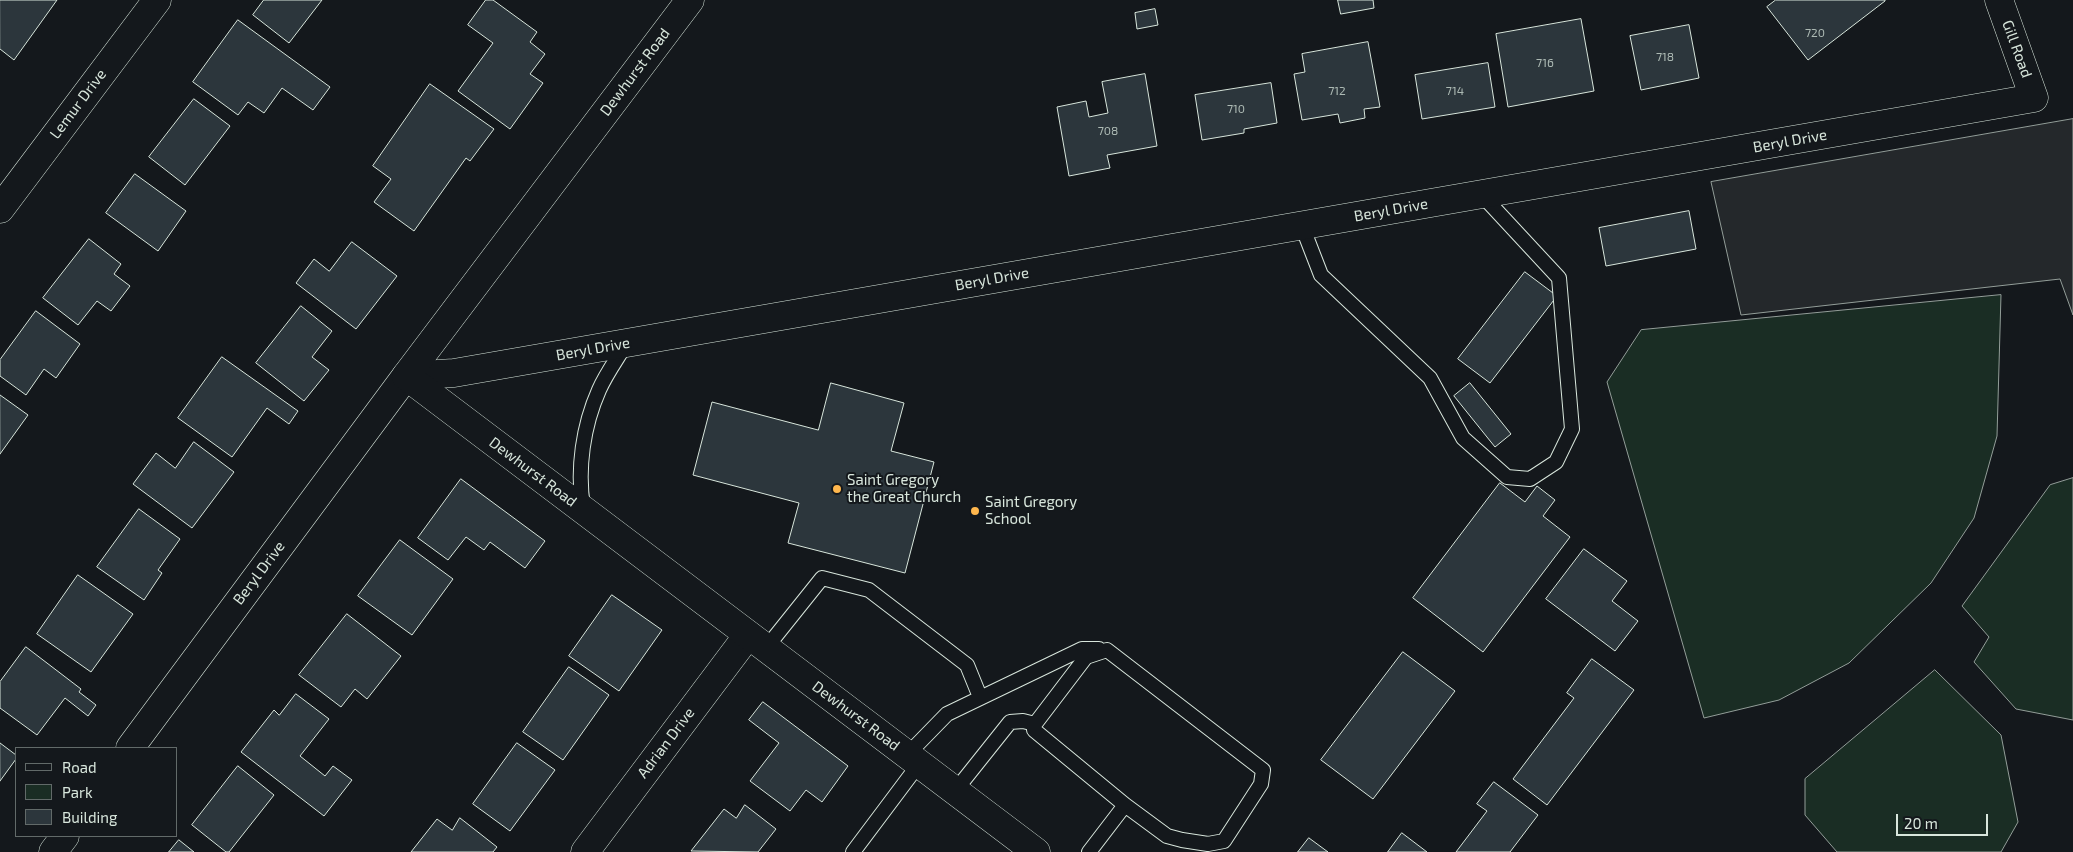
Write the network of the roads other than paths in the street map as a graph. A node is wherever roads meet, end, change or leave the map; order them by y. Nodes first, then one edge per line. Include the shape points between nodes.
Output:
1 (157, 0) edge
2 (690, 0) edge
3 (1999, 0) edge
4 (2034, 98) joint
5 (1481, 194) junction
6 (0, 208) edge
7 (1302, 226) junction
8 (626, 343) junction
9 (406, 376) junction
10 (583, 510) junction
11 (757, 641) junction
12 (1107, 650) junction
13 (980, 697) junction
14 (1035, 724) junction
15 (131, 747) edge
16 (913, 759) junction
17 (955, 791) junction
18 (1125, 805) junction
19 (64, 837) edge
20 (53, 852) edge
21 (585, 852) edge
22 (853, 852) edge
23 (1036, 852) edge
24 (1089, 852) edge

1 - 6 street, Lemur Drive
2 - 9 street, Dewhurst Road
3 - 4 street, Gill Road
4 - 5 street, Beryl Drive
5 - 7 street, Beryl Drive
5 - 7 lane via 1559,278 1572,429 1556,462 1530,479 1507,477 1463,438 1430,378 1321,275
7 - 8 street, Beryl Drive
8 - 9 street, Beryl Drive via 454,373
8 - 10 lane via 591,409 580,486
9 - 10 street, Dewhurst Road
9 - 15 street, Beryl Drive
10 - 11 street, Dewhurst Road
11 - 13 lane via 822,578 869,590 967,665
11 - 16 street, Dewhurst Road
11 - 21 street, Adrian Drive
12 - 13 lane via 1082,648
12 - 14 lane via 1086,657
12 - 18 lane via 1263,770 1261,784 1224,841 1208,844 1167,836
13 - 16 lane via 946,714
14 - 17 lane via 1023,720 1010,722
14 - 18 lane via 1034,730
16 - 17 street, Dewhurst Road
16 - 22 lane
17 - 23 street, Dewhurst Road
18 - 24 lane
19 - 20 street

